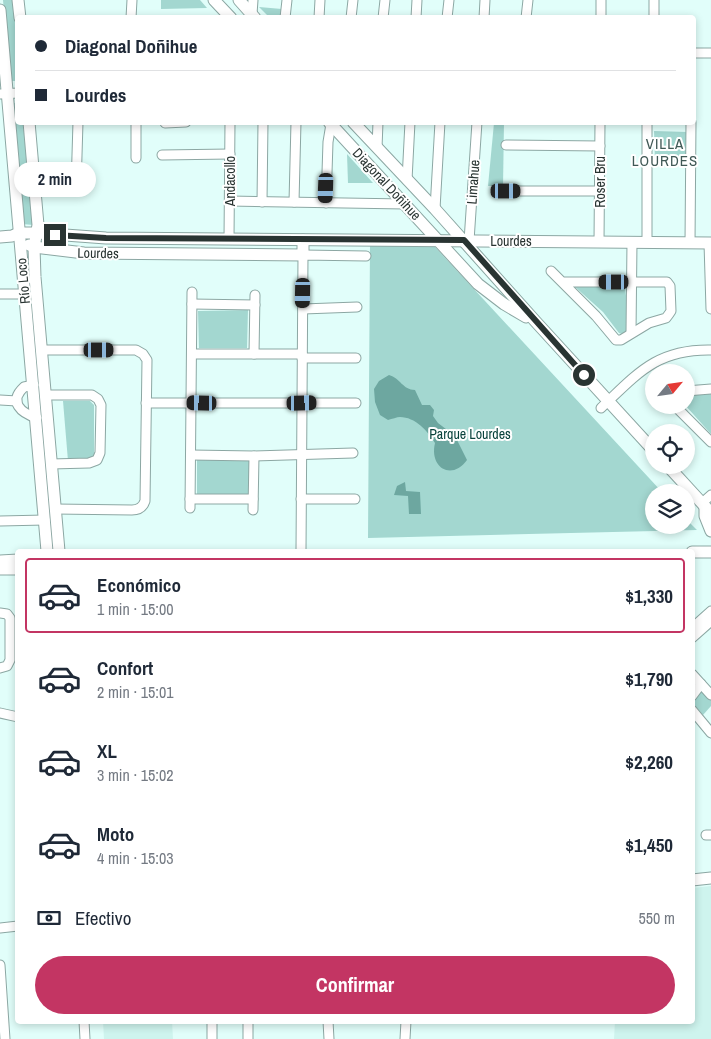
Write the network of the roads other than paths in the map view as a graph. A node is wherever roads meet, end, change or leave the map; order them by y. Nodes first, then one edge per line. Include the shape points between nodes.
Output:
1 (18, 0) edge
2 (132, 0) edge
3 (214, 0) edge
4 (239, 0) edge
5 (253, 0) edge
6 (286, 0) edge
7 (320, 0) edge
8 (353, 0) edge
9 (385, 0) edge
10 (417, 0) edge
11 (449, 0) edge
12 (485, 0) edge
13 (528, 0) edge
14 (601, 0) edge
15 (654, 0) edge
16 (0, 10) edge
17 (20, 15) edge
18 (131, 15) edge
19 (228, 15) edge
20 (253, 15) edge
21 (254, 15) edge
22 (285, 15) edge
23 (319, 15) edge
24 (351, 15) edge
25 (383, 15) edge
26 (416, 15) edge
27 (448, 15) edge
28 (484, 15) edge
29 (526, 15) edge
30 (601, 15) edge
31 (654, 15) edge
32 (696, 53) edge
33 (711, 53) edge
34 (8, 94) edge
35 (29, 125) edge
36 (78, 125) edge
37 (136, 125) edge
38 (230, 125) edge
39 (262, 125) edge
40 (296, 125) edge
41 (330, 125) edge
42 (332, 125) edge
43 (357, 125) edge
44 (378, 125) edge
45 (410, 125) edge
46 (440, 125) edge
47 (477, 125) edge
48 (600, 125) edge
49 (647, 125) edge
50 (691, 125) edge
51 (506, 145) dead end
52 (600, 146) junction
53 (377, 148) junction
54 (230, 154) junction
55 (162, 155) dead end
56 (136, 158) dead end
57 (407, 180) junction
58 (76, 188) dead end
59 (502, 191) dead end
60 (600, 192) junction
61 (230, 201) junction
62 (262, 202) junction
63 (294, 202) junction
64 (326, 203) junction
65 (405, 204) junction
66 (435, 209) junction
67 (38, 234) junction
68 (0, 236) edge
69 (17, 237) junction
70 (229, 239) junction
71 (303, 240) junction
72 (361, 240) junction
73 (437, 240) junction
74 (466, 241) junction
75 (599, 242) junction
76 (632, 242) junction
77 (647, 242) junction
78 (690, 243) junction
79 (710, 243) edge
80 (34, 247) junction
81 (303, 255) junction
82 (551, 271) dead end
83 (632, 281) junction
84 (563, 282) junction
85 (192, 292) dead end
86 (0, 294) edge
87 (24, 294) junction
88 (255, 295) dead end
89 (192, 304) junction
90 (255, 305) junction
91 (358, 307) dead end
92 (302, 309) junction
93 (711, 309) edge
94 (536, 322) junction
95 (631, 333) junction
96 (41, 350) junction
97 (711, 350) edge
98 (192, 354) junction
99 (254, 354) junction
100 (302, 356) junction
101 (356, 358) dead end
102 (34, 385) junction
103 (711, 389) edge
104 (695, 390) edge
105 (45, 395) junction
106 (0, 400) edge
107 (16, 401) junction
108 (146, 403) junction
109 (191, 403) junction
110 (302, 403) junction
111 (356, 403) dead end
112 (605, 405) junction
113 (683, 414) edge
114 (37, 418) junction
115 (711, 442) edge
116 (645, 443) edge
117 (353, 453) dead end
118 (302, 454) junction
119 (190, 455) junction
120 (254, 456) junction
121 (51, 464) junction
122 (675, 474) edge
123 (711, 495) edge
124 (253, 499) junction
125 (301, 499) junction
126 (355, 499) dead end
127 (706, 508) edge
128 (55, 509) junction
129 (253, 510) dead end
130 (0, 518) edge
131 (45, 520) junction
132 (711, 531) edge
133 (47, 549) edge
134 (59, 549) edge
135 (301, 549) edge
136 (695, 552) edge
137 (711, 552) edge
138 (15, 560) edge
139 (0, 561) edge
140 (0, 569) edge
141 (15, 569) edge
142 (711, 611) edge
143 (0, 613) edge
144 (711, 621) edge
145 (695, 625) edge
146 (695, 635) edge
147 (0, 668) edge
148 (695, 677) edge
149 (701, 684) junction
150 (695, 692) edge
151 (711, 695) edge
152 (695, 713) edge
153 (0, 714) edge
154 (15, 716) edge
155 (711, 732) edge
156 (711, 878) edge
157 (695, 880) edge
158 (15, 926) edge
159 (0, 928) edge
160 (0, 965) edge
161 (84, 1024) edge
162 (212, 1024) edge
163 (248, 1024) edge
164 (328, 1024) edge
165 (406, 1024) edge
166 (4, 1039) edge
167 (85, 1039) edge
168 (212, 1039) edge
169 (248, 1039) edge
170 (329, 1039) edge
171 (406, 1039) edge

1 - 17 street
2 - 18 street
3 - 19 street
4 - 20 street
5 - 21 street
6 - 22 street
7 - 23 street
8 - 24 street
9 - 25 street
10 - 26 street
11 - 27 street
12 - 28 street
13 - 29 street
14 - 30 street
15 - 31 street
16 - 34 street, Río Loco
32 - 33 street
34 - 69 street, Río Loco
35 - 67 street, Río Loco
36 - 58 street
37 - 56 street
38 - 54 street, Andacollo
39 - 62 street
40 - 63 street
41 - 64 street
42 - 65 street, Diagonal Doñihue
43 - 53 street, Diagonal Doñihue
44 - 53 street
45 - 57 street
46 - 66 street
47 - 74 street, Limahue
48 - 52 street, Roser Bru
49 - 77 street
50 - 78 street
51 - 52 street
52 - 60 street, Roser Bru
53 - 57 street, Diagonal Doñihue
54 - 55 street
54 - 61 street, Andacollo
57 - 66 street, Diagonal Doñihue
59 - 60 street
60 - 75 street, Roser Bru
61 - 62 street
61 - 70 street, Andacollo
62 - 63 street
63 - 64 street
64 - 65 street
65 - 73 street, Diagonal Doñihue
66 - 74 street, Diagonal Doñihue
67 - 69 street, Lourdes
67 - 70 street, Lourdes
67 - 80 street, Río Loco
68 - 69 street, Lourdes
69 - 80 street, Lourdes
69 - 87 street, Río Loco
70 - 71 street, Lourdes
71 - 72 street, Lourdes
71 - 81 street
72 - 73 street, Lourdes
72 - 81 street, Lourdes via 361,256
73 - 74 street, Lourdes
73 - 94 street, Diagonal Doñihue via 478,284
74 - 75 street, Lourdes
74 - 94 street, Diagonal Doñihue
75 - 76 street, Lourdes
76 - 77 street, Lourdes
76 - 83 street
77 - 78 street, Lourdes
78 - 79 street, Lourdes
79 - 93 street
80 - 81 street, Lourdes via 84,253
80 - 96 street, Río Loco
81 - 92 street
82 - 84 street
83 - 84 street
83 - 95 street
83 - 95 street via 667,282 671,311 666,318
84 - 95 street via 616,340
85 - 89 street
86 - 87 street
87 - 102 street, Río Loco
88 - 90 street
89 - 90 street
89 - 98 street
90 - 99 street
91 - 92 street
92 - 100 street
94 - 112 street, Diagonal Doñihue
96 - 105 street, Río Loco
96 - 108 street via 141,352 147,360
97 - 112 street via 682,351 661,358
98 - 99 street
98 - 109 street
99 - 100 street
100 - 101 street
100 - 110 street
102 - 107 street via 24,387
102 - 114 street, Río Loco
103 - 104 street
105 - 121 street, Río Loco
105 - 121 street via 92,395 101,405 97,460 89,464
106 - 107 street
107 - 114 street via 23,412
108 - 109 street
108 - 128 street via 143,505 132,510
109 - 110 street
109 - 119 street
110 - 111 street
110 - 118 street
112 - 116 street, Diagonal Doñihue
113 - 115 street
114 - 131 street, Río Loco
117 - 118 street
118 - 120 street
118 - 125 street
119 - 120 street
119 - 124 street via 190,504
120 - 124 street
121 - 128 street, Río Loco
122 - 127 street
123 - 127 street
124 - 129 street
125 - 126 street
125 - 135 street
127 - 132 street via 705,516
128 - 134 street, Río Loco
130 - 131 street
131 - 133 street, Río Loco
136 - 137 street
138 - 139 street
140 - 141 street
142 - 145 street
143 - 147 street via 10,618 10,660 7,666
144 - 146 street
148 - 149 street
149 - 150 street
149 - 151 street
152 - 155 street
153 - 154 street
156 - 157 street
158 - 159 street
160 - 166 street
161 - 167 street
162 - 168 street
163 - 169 street
164 - 170 street
165 - 171 street

